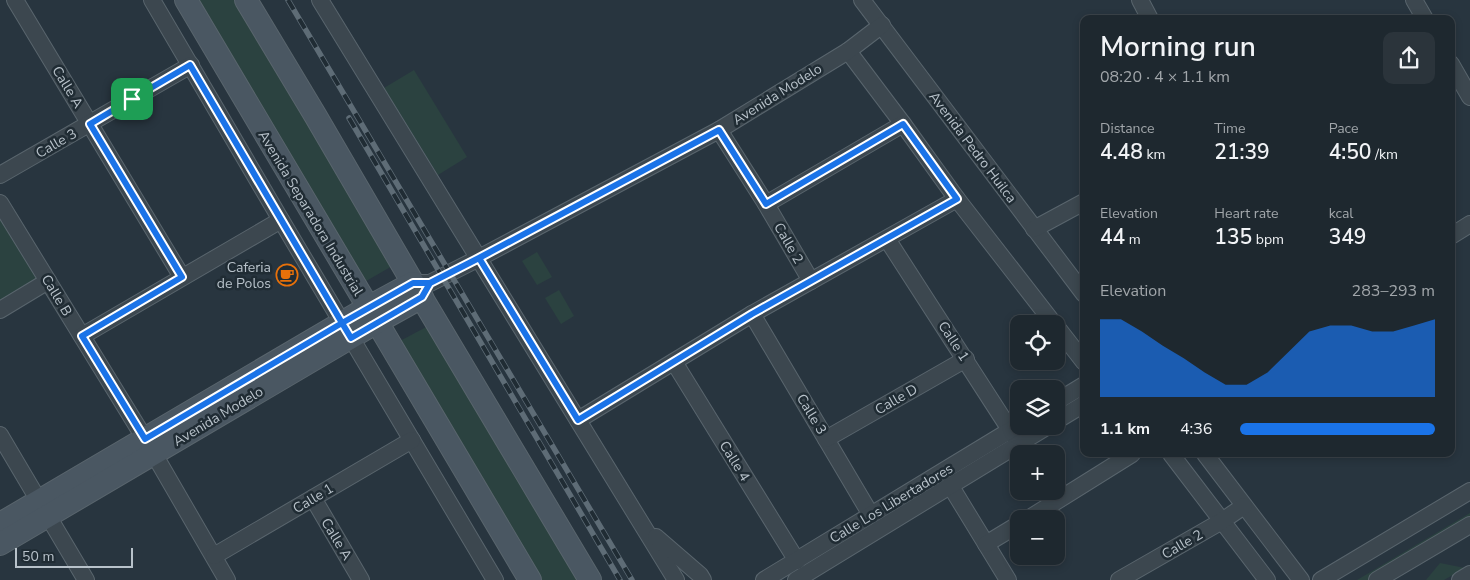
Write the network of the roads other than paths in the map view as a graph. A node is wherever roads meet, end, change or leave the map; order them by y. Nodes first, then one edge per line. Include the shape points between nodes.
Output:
1 (15, 0) edge
2 (152, 0) edge
3 (186, 0) edge
4 (246, 0) edge
5 (320, 0) edge
6 (862, 0) edge
7 (1140, 0) edge
8 (1148, 15) edge
9 (882, 25) junction
10 (848, 51) junction
11 (190, 65) junction
12 (1455, 71) edge
13 (1470, 97) edge
14 (90, 124) junction
15 (903, 124) junction
16 (719, 130) junction
17 (0, 175) edge
18 (957, 199) junction
19 (0, 203) edge
20 (766, 204) junction
21 (1080, 204) edge
22 (281, 220) junction
23 (1470, 224) edge
24 (1034, 229) junction
25 (1455, 233) edge
26 (887, 239) junction
27 (479, 258) junction
28 (182, 277) junction
29 (48, 281) junction
30 (811, 281) junction
31 (422, 288) junction
32 (1080, 289) edge
33 (0, 310) edge
34 (752, 314) junction
35 (372, 315) junction
36 (1047, 315) edge
37 (346, 330) junction
38 (82, 336) junction
39 (1065, 338) edge
40 (1080, 357) edge
41 (966, 358) junction
42 (674, 362) junction
43 (1080, 387) edge
44 (1065, 397) edge
45 (1080, 406) edge
46 (1065, 416) edge
47 (578, 420) junction
48 (1010, 424) edge
49 (0, 435) edge
50 (1012, 435) edge
51 (1013, 435) edge
52 (826, 439) junction
53 (412, 440) junction
54 (149, 447) junction
55 (1127, 457) edge
56 (1173, 457) edge
57 (1207, 457) edge
58 (950, 485) junction
59 (1470, 491) edge
60 (313, 498) junction
61 (1244, 506) junction
62 (44, 509) junction
63 (1042, 510) edge
64 (871, 515) junction
65 (1222, 521) junction
66 (0, 524) edge
67 (1470, 524) edge
68 (643, 526) junction
69 (1010, 529) edge
70 (0, 544) edge
71 (986, 544) junction
72 (214, 556) junction
73 (797, 561) junction
74 (1470, 574) edge
75 (86, 580) edge
76 (227, 580) edge
77 (361, 580) edge
78 (495, 580) edge
79 (530, 580) edge
80 (590, 580) edge
81 (676, 580) edge
82 (703, 580) edge
83 (764, 580) edge
84 (796, 580) edge
85 (1008, 580) edge
86 (1119, 580) edge
87 (1267, 580) edge
88 (1301, 580) edge
89 (1321, 580) edge
90 (1378, 580) edge
91 (1460, 580) edge

1 - 14 street, Calle A
2 - 11 street, Avenida Separadora Industrial
3 - 35 main road, Avenida Separadora Industrial
4 - 31 main road
5 - 27 street
6 - 9 street, Avenida Pedro Huilca
7 - 8 street
9 - 10 street, Avenida Modelo
9 - 24 street, Avenida Pedro Huilca
10 - 15 street
10 - 16 street, Avenida Modelo
11 - 14 street, Calle 3
11 - 22 street, Avenida Separadora Industrial
12 - 13 street
14 - 17 street, Calle 3
14 - 28 street, Calle A
15 - 18 street
15 - 20 street
16 - 20 street, Calle 2
16 - 27 street, Avenida Modelo
18 - 26 street
18 - 36 street
19 - 29 street, Calle B
20 - 30 street, Calle 2
21 - 24 street
22 - 28 street
22 - 37 street, Avenida Separadora Industrial
23 - 25 street
24 - 32 street, Avenida Pedro Huilca
26 - 30 street
26 - 41 street, Calle 1
27 - 31 street, Avenida Modelo
27 - 47 street
28 - 38 street
29 - 33 street
29 - 38 street, Calle B
30 - 34 street
31 - 35 main road, Avenida Modelo
31 - 80 main road
34 - 42 street
34 - 52 street, Calle 3
35 - 37 main road, Avenida Modelo
35 - 79 main road, Avenida Separadora Industrial
37 - 53 street, Avenida Separadora Industrial
37 - 54 main road, Avenida Modelo
38 - 54 street, Calle B
39 - 40 street
41 - 48 street, Calle 1
41 - 52 street, Calle D
42 - 47 street
42 - 73 street, Calle 4
43 - 44 street
45 - 46 street
47 - 68 street
49 - 62 street
50 - 64 street, Calle Los Libertadores
51 - 58 street, Calle Los Libertadores
52 - 64 street, Calle 3
53 - 60 street, Calle 1
53 - 78 street, Avenida Separadora Industrial
54 - 62 main road, Avenida Modelo
54 - 72 street, Calle B
55 - 63 street
56 - 65 street
57 - 61 street
58 - 71 street
58 - 84 street, Calle Los Libertadores
59 - 89 street
60 - 72 street, Calle 1
60 - 77 street, Calle A
61 - 65 street, Calle 2
61 - 88 street
62 - 66 main road, Avenida Modelo
62 - 70 main road, Avenida Modelo
62 - 75 street
64 - 73 street, Calle Los Libertadores
65 - 86 street, Calle 2
65 - 87 street
67 - 90 street
68 - 81 street
68 - 82 street
69 - 71 street
71 - 85 street
72 - 76 street, Calle B
73 - 83 street, Calle Los Libertadores
74 - 91 street

